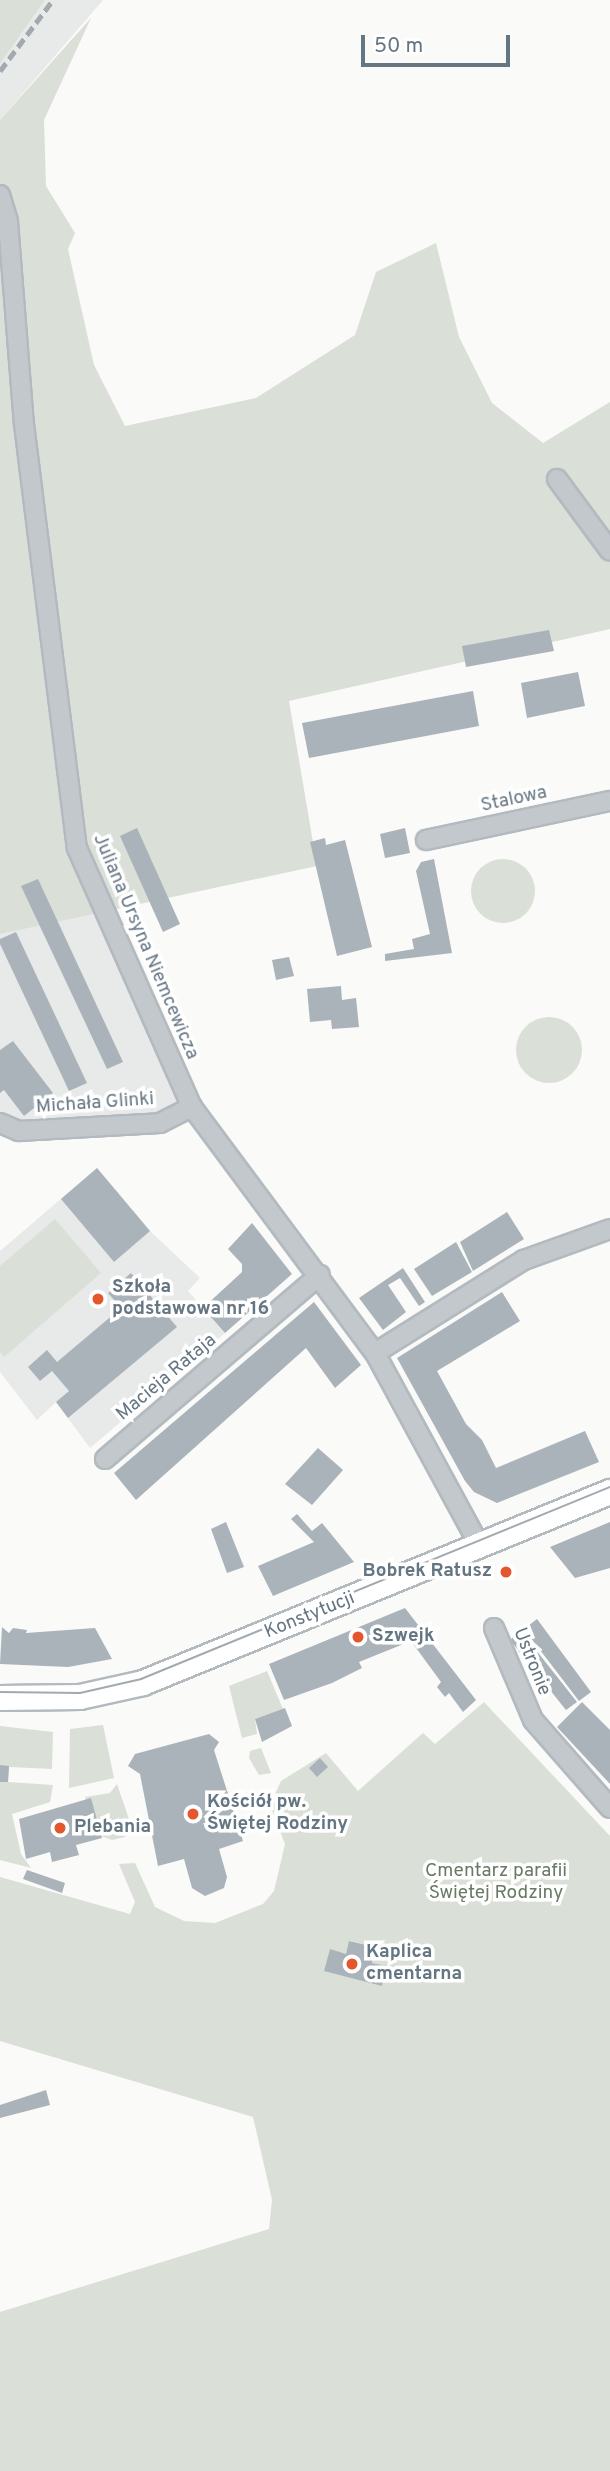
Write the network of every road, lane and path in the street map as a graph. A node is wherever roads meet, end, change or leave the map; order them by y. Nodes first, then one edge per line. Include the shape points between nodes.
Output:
1 (0, 195) edge
2 (557, 479) dead end
3 (610, 551) edge
4 (610, 801) edge
5 (426, 840) dead end
6 (192, 1107) junction
7 (0, 1123) edge
8 (610, 1229) edge
9 (320, 1275) junction
10 (375, 1353) junction
11 (105, 1458) dead end
12 (610, 1492) edge
13 (480, 1546) junction
14 (494, 1628) dead end
15 (0, 1698) edge
16 (610, 1808) edge

1 - 6 street, Juliana Ursyna Niemcewicza via 8,222 24,424 69,816 87,873
2 - 3 street
4 - 5 street, Stalowa
6 - 7 street, Michała Glinki via 160,1123 19,1131
6 - 9 street, Juliana Ursyna Niemcewicza via 223,1155
8 - 10 street via 524,1261
9 - 10 street, Juliana Ursyna Niemcewicza
9 - 11 street, Macieja Rataja
10 - 13 street, Juliana Ursyna Niemcewicza
12 - 13 street, Konstytucji
13 - 15 street, Konstytucji via 125,1689 67,1698
14 - 16 street, Ustronie via 533,1720

